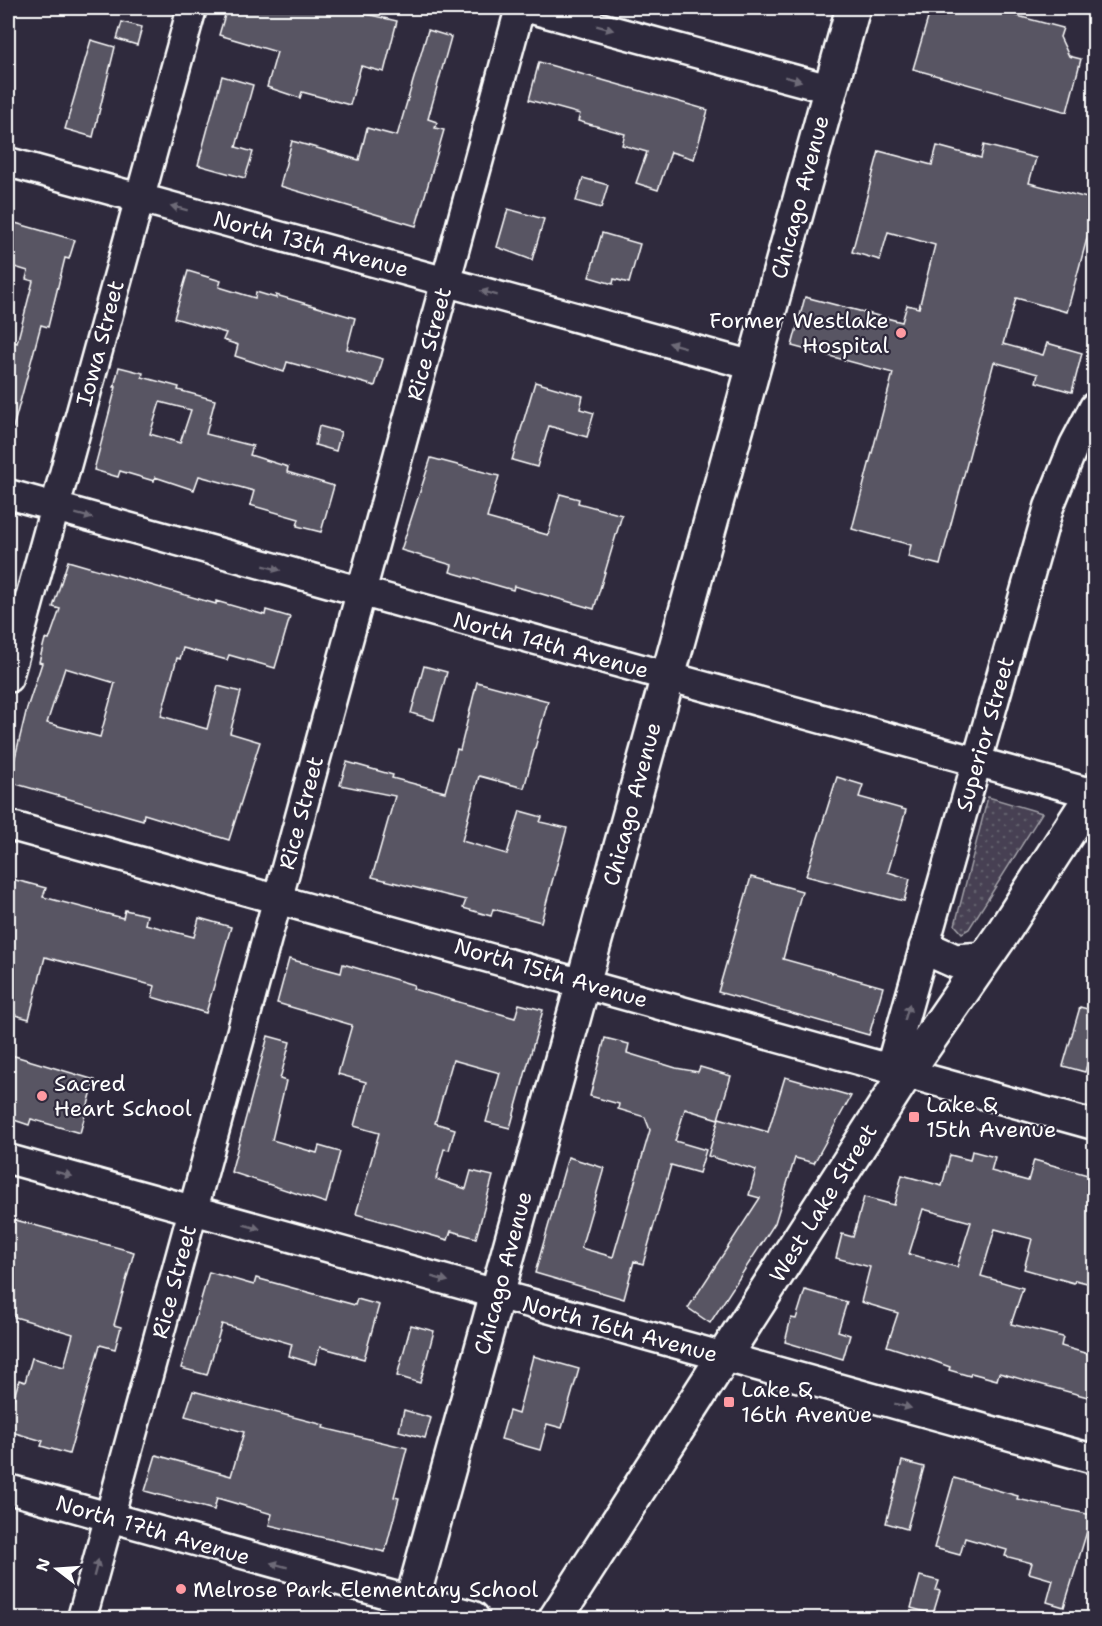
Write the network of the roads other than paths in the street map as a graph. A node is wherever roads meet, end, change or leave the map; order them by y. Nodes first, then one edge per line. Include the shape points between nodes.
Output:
1 (192, 8) edge
2 (520, 8) edge
3 (528, 8) edge
4 (853, 8) edge
5 (830, 89) junction
6 (8, 162) edge
7 (140, 198) junction
8 (446, 281) junction
9 (754, 366) junction
10 (1095, 406) edge
11 (8, 494) edge
12 (54, 507) junction
13 (361, 592) junction
14 (668, 677) junction
15 (8, 678) edge
16 (976, 762) junction
17 (1094, 793) edge
18 (8, 825) edge
19 (278, 897) junction
20 (926, 948) junction
21 (984, 959) junction
22 (584, 982) junction
23 (898, 1070) junction
24 (1095, 1125) edge
25 (8, 1159) edge
26 (193, 1210) junction
27 (497, 1294) junction
28 (725, 1358) junction
29 (1095, 1459) edge
30 (8, 1489) edge
31 (109, 1518) junction
32 (422, 1610) edge
33 (82, 1618) edge
34 (472, 1618) edge
35 (556, 1618) edge

1 - 7 street, Iowa Street
2 - 8 street, Rice Street
3 -> 5 street
4 - 5 main road, Chicago Avenue
5 - 9 main road, Chicago Avenue
6 - 7 street, North 13th Avenue
8 -> 7 street, North 13th Avenue
7 - 12 street, Iowa Street
9 -> 8 street, North 13th Avenue
8 - 13 street, Rice Street
9 - 14 main road, Chicago Avenue
10 - 16 street, Superior Street via 1074,444 1049,507
11 - 12 street, North 14th Avenue
12 -> 13 street, North 14th Avenue
12 - 15 street, Iowa Street
13 - 14 street, North 14th Avenue
13 - 19 street, Rice Street
14 - 16 street, North 14th Avenue
14 - 22 main road, Chicago Avenue
16 - 17 street, North 14th Avenue
16 - 20 street, Superior Street
17 - 21 main road, West Lake Street
18 - 19 street, North 15th Avenue
19 - 22 street, North 15th Avenue
19 - 26 street, Rice Street
20 - 21 main road via 955,961
23 -> 20 street, Superior Street
21 - 23 main road, West Lake Street
22 - 23 street, North 15th Avenue
22 - 27 main road, Chicago Avenue
23 - 24 street, North 15th Avenue
23 - 28 main road, West Lake Street
25 -> 26 street, North 16th Avenue
26 -> 27 street, North 16th Avenue
26 - 31 street, Rice Street
27 - 28 street, North 16th Avenue
27 - 32 main road, Chicago Avenue
28 -> 29 street, North 16th Avenue
28 - 35 main road, West Lake Street
30 - 31 street, North 17th Avenue
32 -> 31 street, North 17th Avenue
33 -> 31 street, Rice Street
32 - 34 main road, North 17th Avenue

